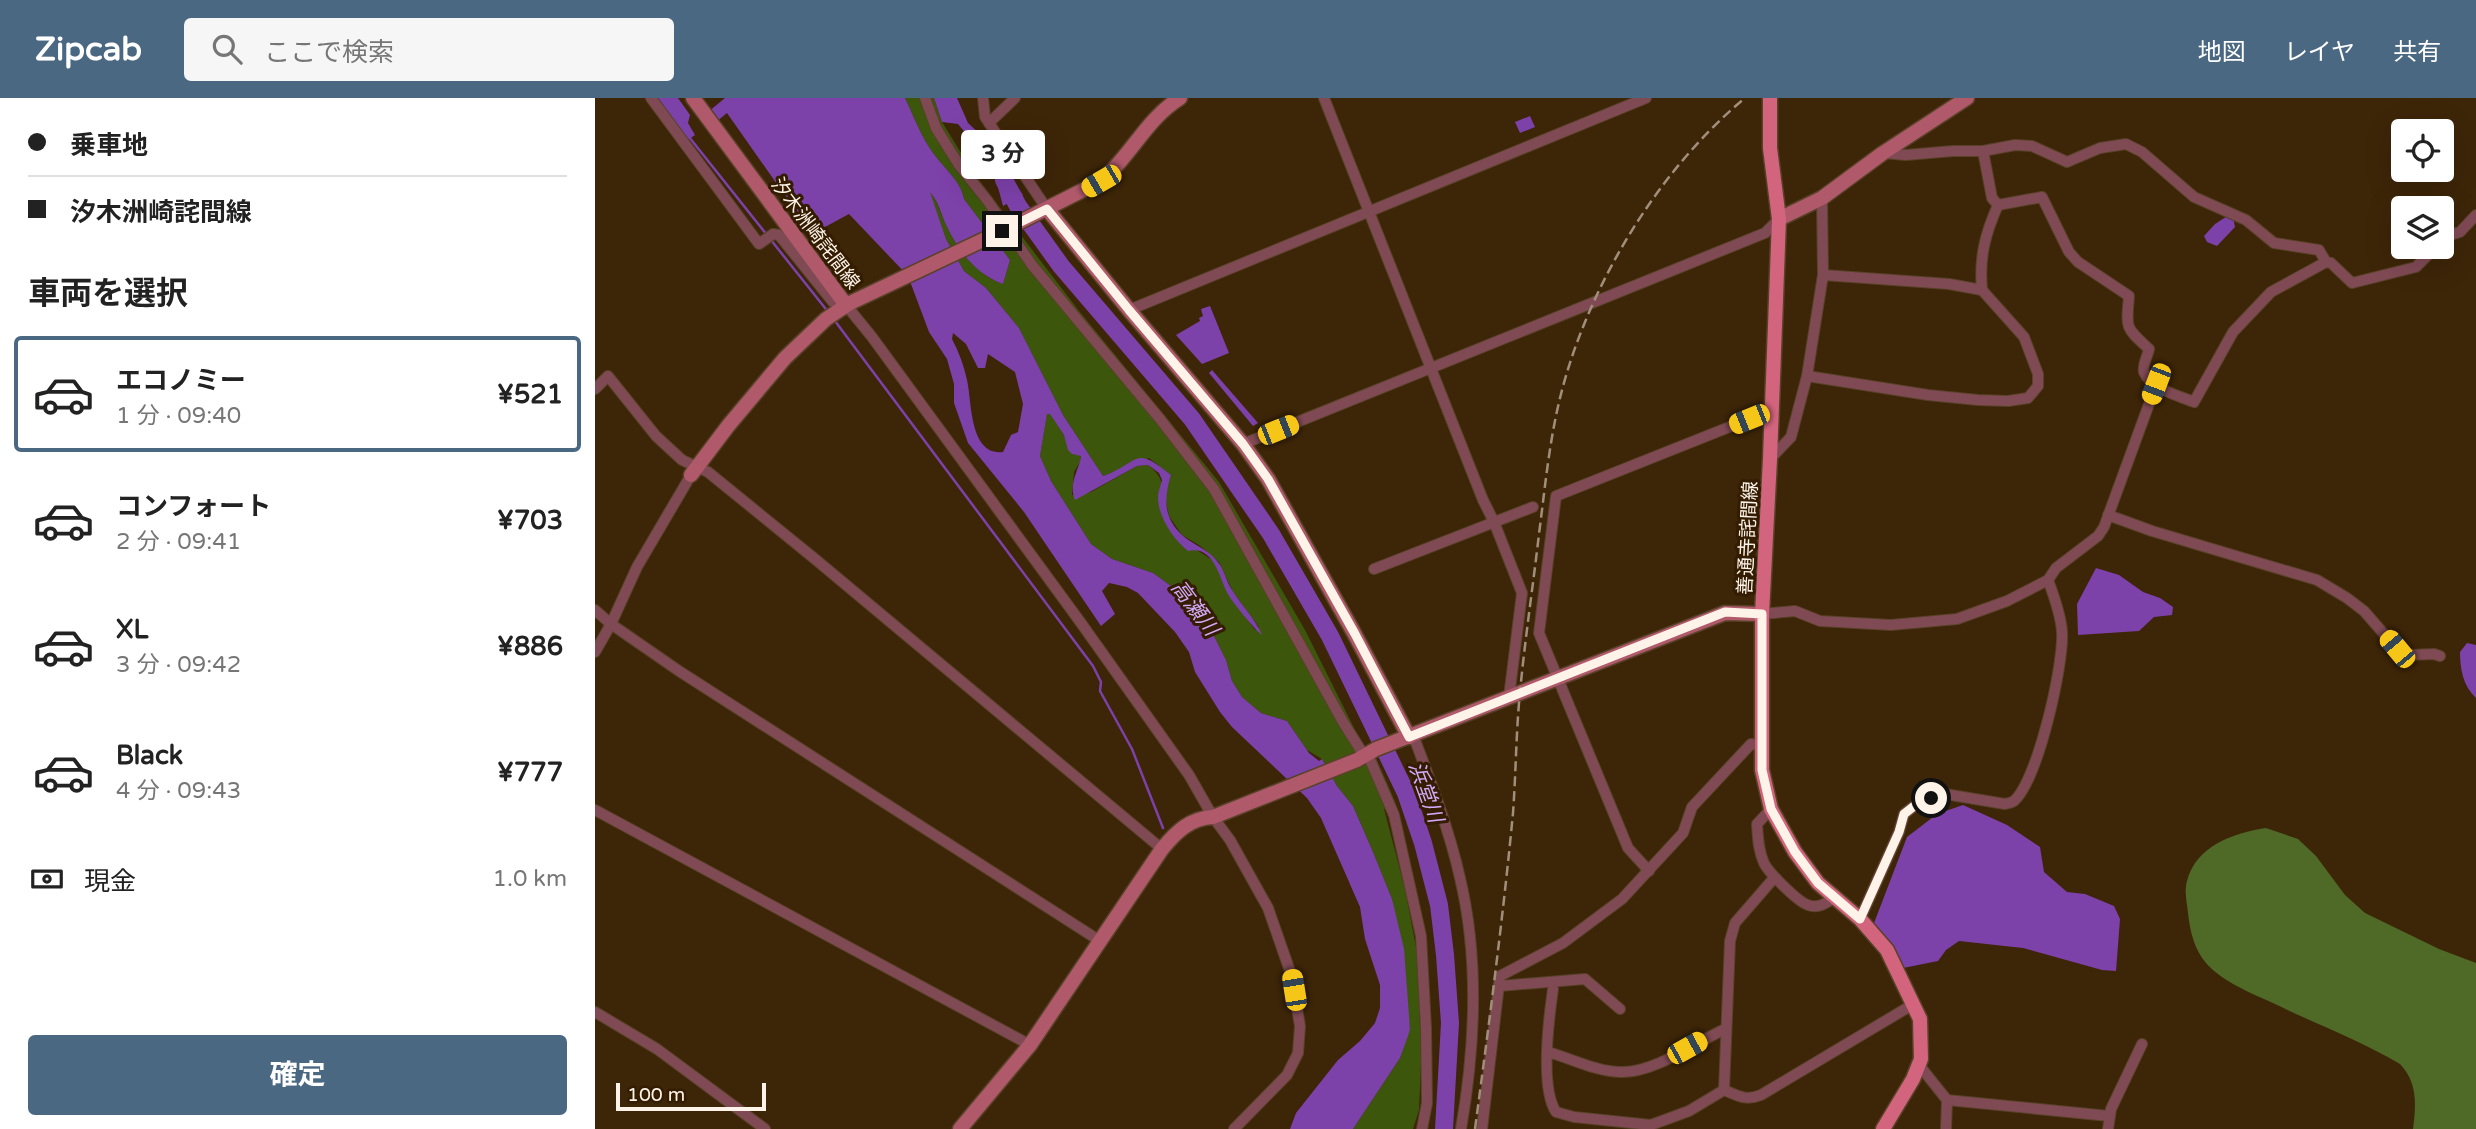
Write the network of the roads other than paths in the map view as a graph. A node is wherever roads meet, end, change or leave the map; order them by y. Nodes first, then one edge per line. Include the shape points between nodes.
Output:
1 (651, 98) edge
2 (693, 98) edge
3 (925, 98) edge
4 (983, 98) edge
5 (1015, 98) edge
6 (1180, 98) edge
7 (1324, 98) edge
8 (1646, 98) edge
9 (1770, 98) edge
10 (1967, 98) edge
11 (989, 123) junction
12 (1983, 151) junction
13 (1883, 153) junction
14 (1822, 198) junction
15 (1998, 205) junction
16 (1047, 209) junction
17 (1369, 211) junction
18 (2476, 215) edge
19 (1779, 219) junction
20 (1008, 228) junction
21 (2454, 234) edge
22 (2424, 259) edge
23 (2326, 262) junction
24 (1823, 275) junction
25 (1982, 290) junction
26 (840, 310) junction
27 (1129, 310) junction
28 (1430, 367) junction
29 (1807, 376) junction
30 (2156, 384) junction
31 (595, 389) edge
32 (1772, 410) junction
33 (1243, 444) junction
34 (1770, 460) junction
35 (694, 471) junction
36 (1533, 507) dead end
37 (2108, 515) junction
38 (1494, 522) junction
39 (1374, 569) dead end
40 (2048, 580) junction
41 (595, 610) edge
42 (1762, 614) junction
43 (611, 624) junction
44 (595, 652) edge
45 (2440, 656) dead end
46 (1558, 678) junction
47 (1509, 697) junction
48 (1411, 736) junction
49 (1762, 745) junction
50 (1367, 755) junction
51 (1771, 809) junction
52 (595, 810) edge
53 (1216, 816) junction
54 (1162, 849) junction
55 (1649, 871) junction
56 (1774, 878) junction
57 (1834, 898) junction
58 (1860, 919) junction
59 (1100, 941) junction
60 (1499, 986) junction
61 (1553, 989) dead end
62 (1912, 1005) junction
63 (1620, 1009) dead end
64 (595, 1012) edge
65 (1725, 1029) junction
66 (2142, 1044) dead end
67 (1030, 1045) junction
68 (1548, 1052) junction
69 (1919, 1065) junction
70 (1724, 1090) junction
71 (1947, 1100) junction
72 (2109, 1116) junction
73 (765, 1129) edge
74 (960, 1129) edge
75 (1234, 1129) edge
76 (1422, 1129) edge
77 (1461, 1129) edge
78 (1482, 1129) edge
79 (1883, 1129) edge
80 (1946, 1129) edge
81 (2108, 1129) edge

1 - 26 street via 759,244 773,234 786,242
2 - 26 street, 汐木洲崎詫間線
3 - 20 street via 948,149
4 - 11 street
5 - 11 street
6 - 16 street, 汐木洲崎詫間線 via 1156,117 1113,171
7 - 17 street
8 - 17 street
9 - 19 main road, 善通寺詫間線 via 1770,148
10 - 13 street
11 - 16 street
12 - 13 street
12 - 15 street via 1992,198
12 - 23 street via 2032,146 2067,162 2100,148 2126,144 2195,197 2246,220 2274,243 2319,250
13 - 14 street
14 - 19 street
14 - 24 street
15 - 25 street via 1981,255
15 - 30 street via 2042,197 2069,252 2129,296 2127,326 2149,349 2144,371
16 - 20 street, 汐木洲崎詫間線
16 - 27 street
17 - 27 street
17 - 28 street
18 - 21 street
19 - 28 street via 1765,233
19 - 32 main road, 善通寺詫間線
20 - 26 street, 汐木洲崎詫間線
20 - 50 street via 1214,489 1343,722
22 - 23 street via 2416,267 2351,283
23 - 30 street via 2271,292 2233,332 2195,402
24 - 25 street
24 - 29 street
25 - 29 street via 2024,337 2034,360 2038,387 2028,398 1928,396
26 - 35 street via 785,358
26 - 53 street via 872,337 1088,631
27 - 33 street
28 - 33 street
28 - 38 street
29 - 34 street via 1791,437
30 - 37 street
31 - 35 street via 608,376 656,436
32 - 34 main road, 善通寺詫間線
32 - 46 street via 1556,496 1539,634
33 - 48 street via 1296,526
34 - 42 main road, 善通寺詫間線
35 - 43 street via 637,567
35 - 54 street via 708,472
36 - 38 street
37 - 40 street via 2098,537 2056,568
37 - 45 street via 2317,580 2364,611 2397,649 2409,655
38 - 39 street
38 - 47 street via 1522,593
40 - 42 street via 1957,619 1891,625 1820,621 1795,611
40 - 58 street via 2063,630 2061,658 2049,717 2022,791 2005,804 1945,794 1918,803 1904,814
41 - 43 street
42 - 46 street via 1725,612
42 - 49 main road, 善通寺詫間線
43 - 44 street
43 - 59 street
46 - 47 street
46 - 55 street via 1628,848
47 - 48 street
48 - 50 street
48 - 77 street via 1444,822 1467,920 1471,1040
49 - 51 main road, 善通寺詫間線
49 - 55 street via 1751,744 1692,807 1683,833
50 - 53 street
50 - 76 street via 1394,816 1421,936 1427,1090
51 - 56 street via 1757,824 1759,848
51 - 57 main road, 善通寺詫間線 via 1795,852
52 - 67 street
53 - 54 street via 1186,825
53 - 75 street via 1268,908 1291,974 1300,1026 1298,1053 1287,1075
54 - 59 street
55 - 60 street via 1622,899 1563,943 1500,976
56 - 57 street via 1807,905 1821,906
56 - 65 street via 1735,923
57 - 58 main road, 善通寺詫間線
58 - 62 main road, 善通寺詫間線 via 1887,950
59 - 67 street
60 - 63 street via 1585,979
60 - 78 street
61 - 68 street
62 - 69 main road, 善通寺詫間線 via 1922,1035
62 - 70 street via 1761,1095 1743,1099
64 - 73 street via 657,1049
65 - 68 street via 1635,1071 1612,1071
65 - 70 street
66 - 72 street
67 - 74 street
68 - 70 street via 1553,1107 1574,1117 1651,1125 1689,1111
69 - 71 street
69 - 79 main road, 善通寺詫間線
71 - 72 street
71 - 80 street
72 - 81 street

